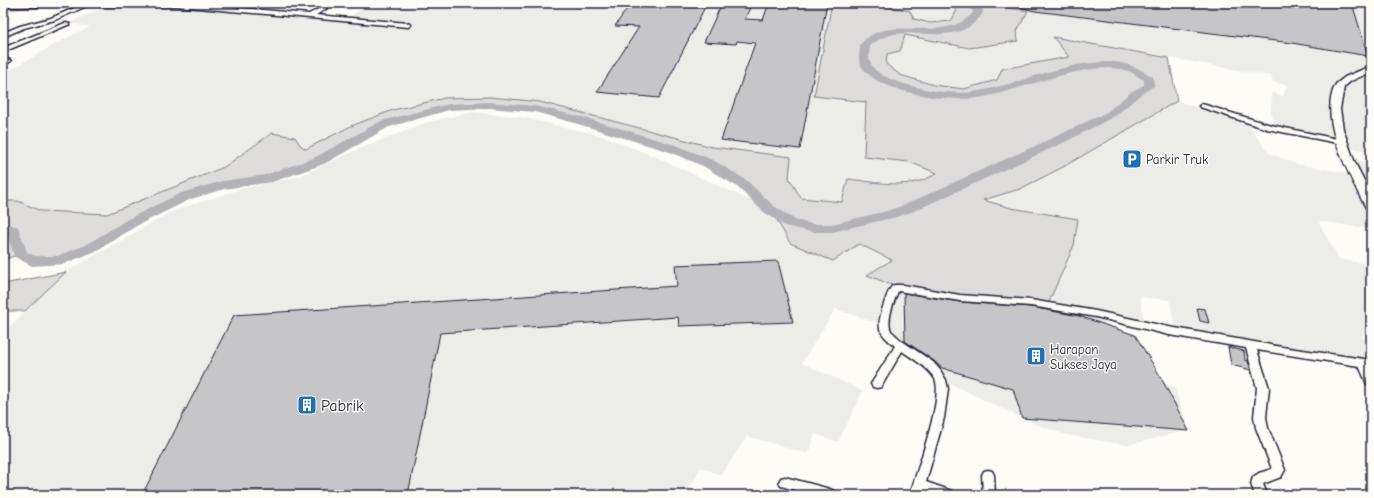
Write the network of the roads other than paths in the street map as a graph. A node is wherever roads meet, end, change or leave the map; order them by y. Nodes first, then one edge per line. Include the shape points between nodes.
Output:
1 (81, 3) edge
2 (132, 3) edge
3 (236, 3) edge
4 (3, 4) edge
5 (90, 4) edge
6 (226, 8) junction
7 (324, 8) dead end
8 (310, 16) junction
9 (67, 24) dead end
10 (408, 25) dead end
11 (3, 35) edge
12 (3, 50) edge
13 (1371, 69) edge
14 (1202, 106) dead end
15 (1342, 142) junction
16 (1371, 206) edge
17 (901, 344) junction
18 (1250, 345) junction
19 (1367, 364) edge
20 (1371, 381) edge
21 (877, 384) dead end
22 (988, 475) dead end
23 (785, 482) dead end
24 (917, 490) edge
25 (830, 495) edge
26 (948, 495) edge
27 (989, 495) edge
28 (1261, 495) edge

1 - 4 street
1 - 5 street
2 - 5 street
2 - 6 street
3 - 6 street
5 - 11 street via 57,18
6 - 8 street
7 - 8 street
8 - 10 street
9 - 12 street
13 - 15 street via 1339,86 1335,115
14 - 15 street via 1270,127
15 - 16 street
17 - 18 street via 888,334 884,326 893,291 898,288 960,298 1031,303
17 - 21 street
17 - 24 street via 933,368 942,385 940,410
18 - 19 street
18 - 28 street via 1263,388 1260,417 1262,428 1279,470 1257,481
19 - 20 street
22 - 27 street
23 - 25 street
24 - 26 street

